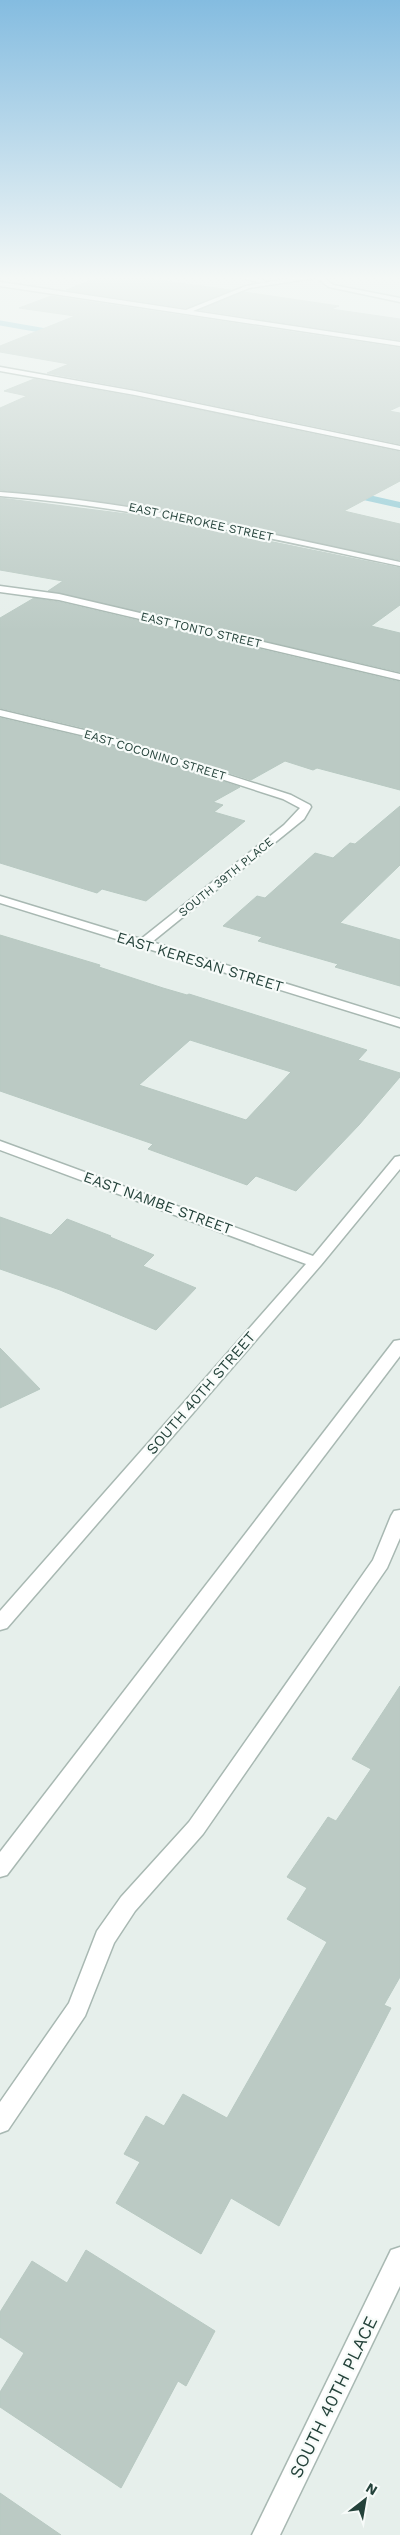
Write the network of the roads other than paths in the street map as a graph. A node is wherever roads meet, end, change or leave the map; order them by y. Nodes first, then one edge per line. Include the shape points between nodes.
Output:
1 (141, 394) edge
2 (400, 448) edge
3 (0, 494) edge
4 (400, 564) edge
5 (0, 589) edge
6 (400, 677) edge
7 (0, 713) edge
8 (306, 807) joint
9 (0, 900) edge
10 (142, 944) junction
11 (400, 1023) edge
12 (0, 1145) edge
13 (400, 1160) edge
14 (316, 1262) junction
15 (400, 1345) edge
16 (400, 1516) edge
17 (0, 1623) edge
18 (0, 1868) edge
19 (0, 2122) edge
20 (400, 2259) edge
21 (266, 2535) edge

1 - 2 street
3 - 4 street, EAST CHEROKEE STREET via 135,508
5 - 6 street, EAST TONTO STREET via 59,597
7 - 8 street, EAST COCONINO STREET via 98,736 287,797
8 - 10 street, SOUTH 39TH PLACE via 300,817
9 - 10 street, EAST KERESAN STREET
10 - 11 street, EAST KERESAN STREET
12 - 14 street, EAST NAMBE STREET
13 - 14 street, SOUTH 40TH STREET
14 - 17 street, SOUTH 40TH STREET
15 - 18 street
16 - 19 street via 380,1563 196,1828 128,1904 105,1938 77,2009
20 - 21 street, SOUTH 40TH PLACE

